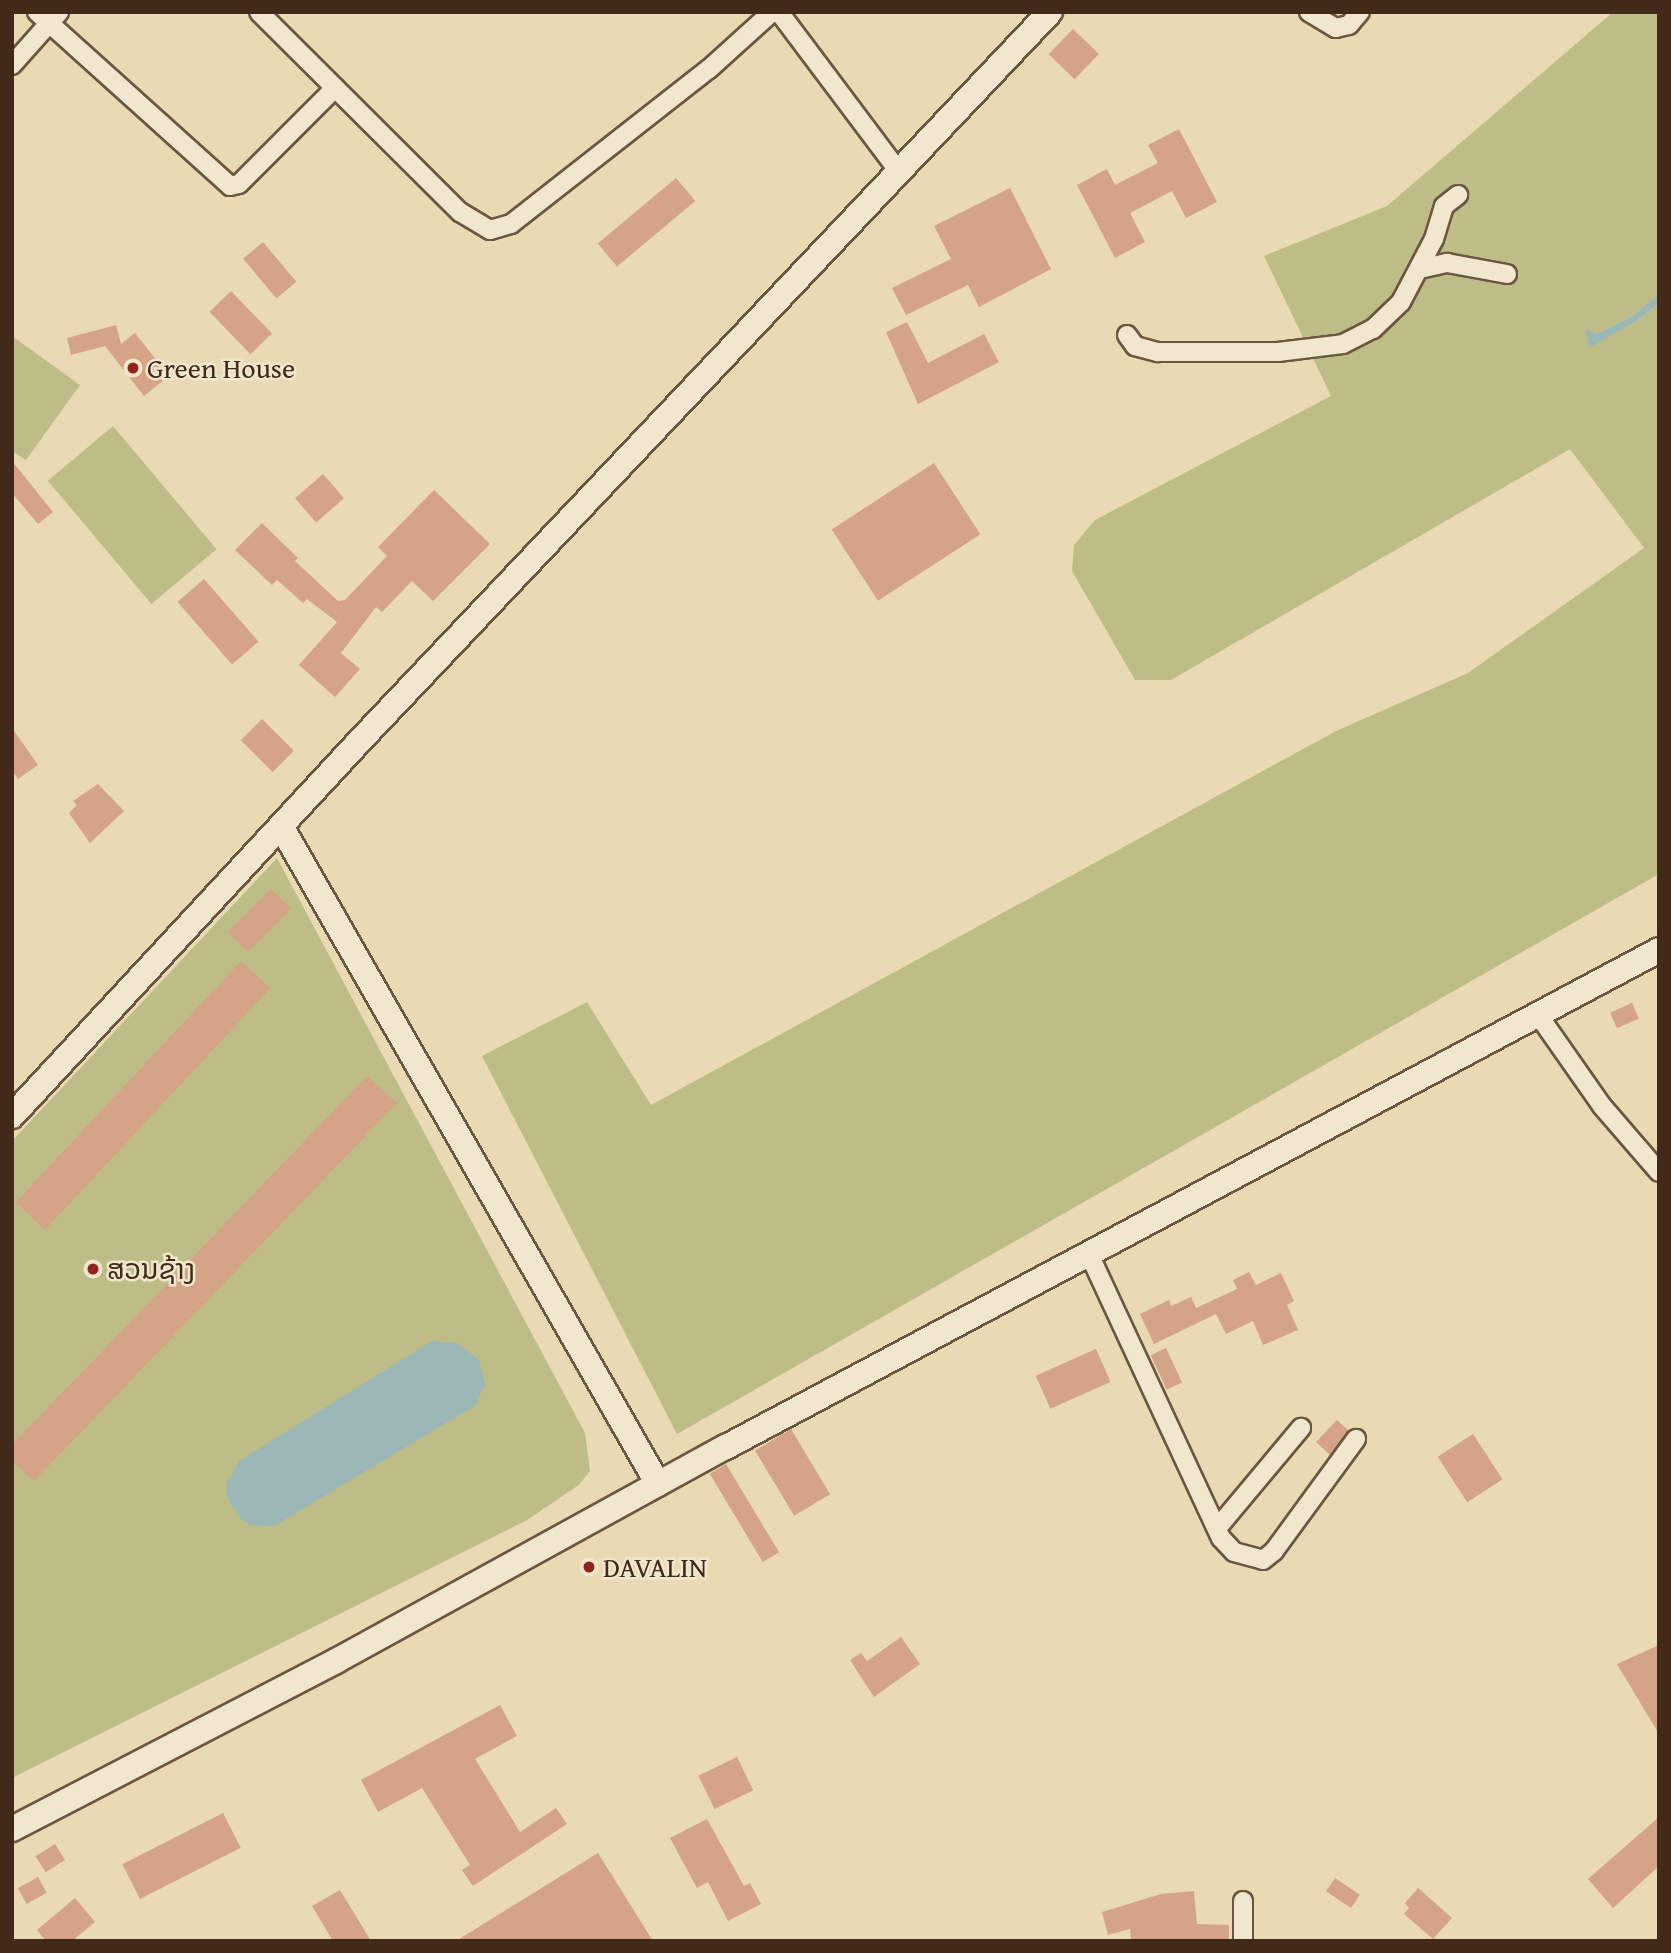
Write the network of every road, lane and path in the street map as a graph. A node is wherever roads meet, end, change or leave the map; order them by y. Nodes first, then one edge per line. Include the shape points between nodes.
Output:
1 (259, 12) edge
2 (772, 12) edge
3 (779, 12) edge
4 (1051, 12) edge
5 (1309, 12) edge
6 (1360, 12) edge
7 (48, 16) edge
8 (12, 65) edge
9 (335, 88) junction
10 (899, 172) junction
11 (1458, 195) dead end
12 (1420, 269) junction
13 (1507, 274) dead end
14 (1127, 335) dead end
15 (282, 828) junction
16 (1659, 950) edge
17 (1539, 1016) junction
18 (12, 1116) edge
19 (1659, 1172) edge
20 (1090, 1256) junction
21 (1301, 1428) dead end
22 (1356, 1439) dead end
23 (658, 1484) junction
24 (1219, 1526) junction
25 (12, 1829) edge
26 (1243, 1901) dead end
27 (1242, 1941) edge

1 - 9 street
2 - 9 street via 709,69 500,229 478,227 460,212
3 - 10 street
4 - 10 street
5 - 6 street via 1336,28 1349,24
7 - 8 street
7 - 9 street via 230,186 239,184
10 - 15 street
11 - 12 street via 1444,206
12 - 13 street via 1447,263
12 - 14 street via 1401,302 1373,329 1343,344 1278,352 1158,352 1135,346
15 - 18 street
15 - 23 street
16 - 17 street
17 - 19 street via 1602,1106
17 - 20 street
20 - 23 street
20 - 24 street
21 - 24 street
22 - 24 street via 1263,1560 1225,1545
23 - 25 street via 324,1668
26 - 27 street

